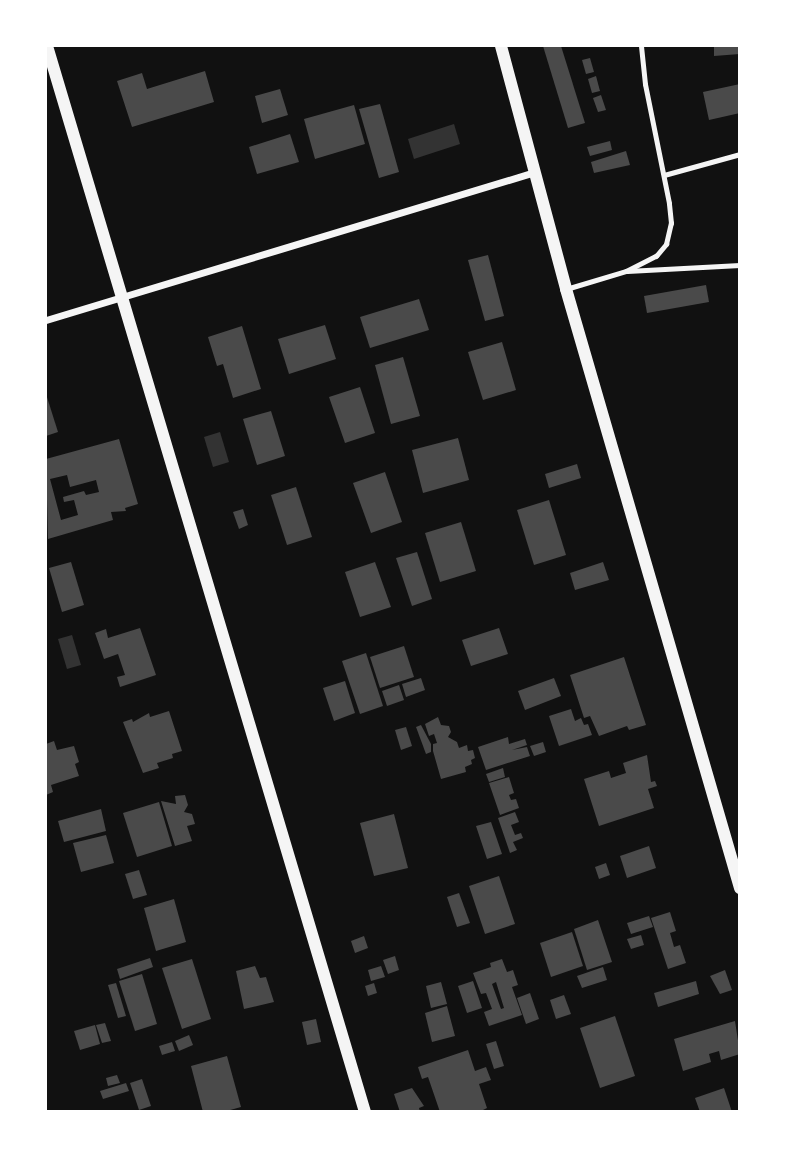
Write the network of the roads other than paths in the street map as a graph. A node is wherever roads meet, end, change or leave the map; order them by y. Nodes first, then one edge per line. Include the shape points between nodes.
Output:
1 (47, 46) edge
2 (501, 46) edge
3 (641, 46) edge
4 (740, 154) edge
5 (535, 172) junction
6 (664, 176) junction
7 (740, 265) edge
8 (626, 271) junction
9 (566, 289) junction
10 (123, 296) junction
11 (46, 320) edge
12 (740, 888) edge
13 (365, 1111) edge

1 - 10 street
2 - 5 street
3 - 6 lane
4 - 6 lane
5 - 9 street
5 - 10 street
6 - 8 lane via 671,223 666,244 656,256
7 - 8 lane
8 - 9 lane
9 - 12 street
10 - 11 street
10 - 13 street

